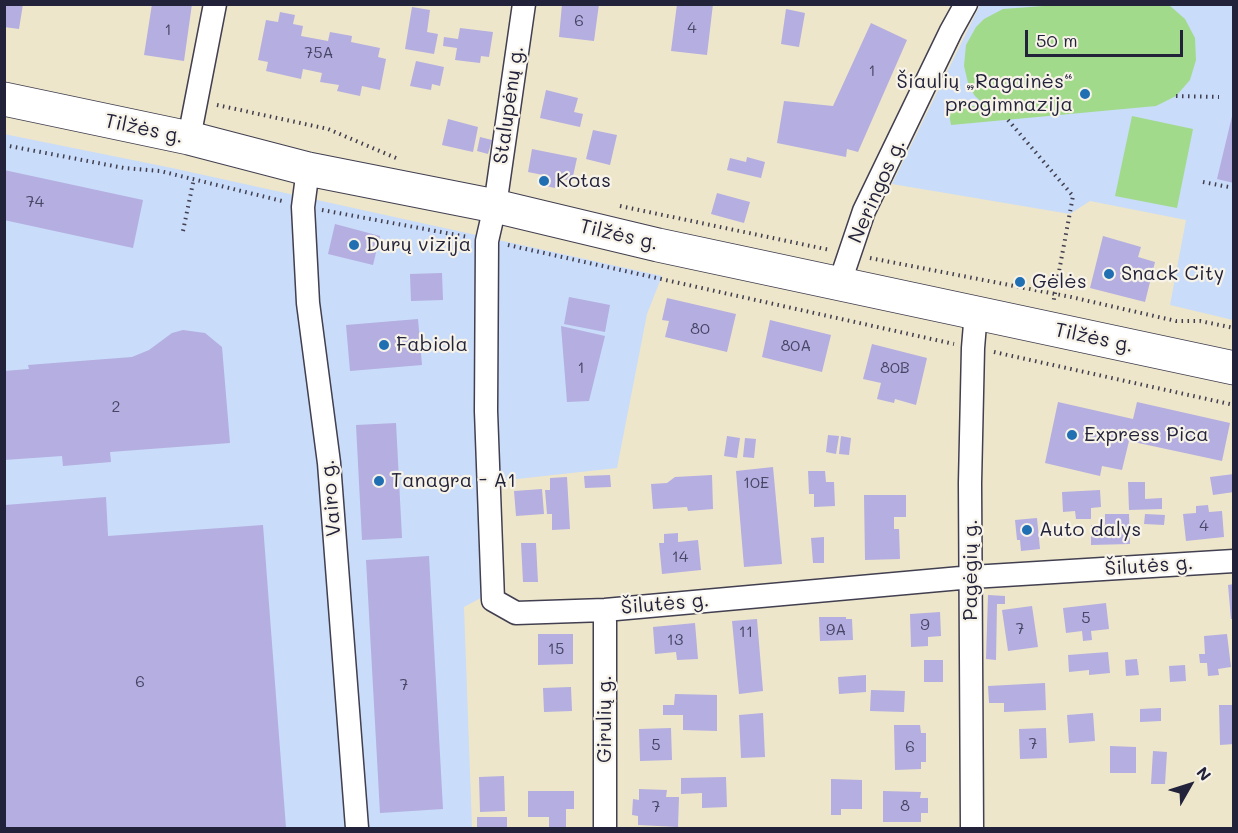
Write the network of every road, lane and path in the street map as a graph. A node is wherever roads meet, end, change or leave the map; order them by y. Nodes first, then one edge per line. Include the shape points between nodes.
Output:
1 (215, 4) edge
2 (524, 4) edge
3 (966, 4) edge
4 (1176, 96) dead end
5 (1219, 97) dead end
6 (4, 99) edge
7 (196, 101) junction
8 (1008, 120) dead end
9 (189, 138) junction
10 (4, 146) edge
11 (402, 160) dead end
12 (308, 169) junction
13 (194, 178) junction
14 (1203, 182) dead end
15 (1233, 188) edge
16 (615, 205) dead end
17 (495, 206) junction
18 (303, 207) junction
19 (183, 231) dead end
20 (487, 241) junction
21 (844, 268) junction
22 (1055, 295) junction
23 (976, 312) junction
24 (1049, 328) junction
25 (1233, 328) edge
26 (973, 348) junction
27 (1233, 368) edge
28 (1233, 405) edge
29 (1233, 561) edge
30 (972, 577) junction
31 (605, 610) junction
32 (357, 828) edge
33 (605, 828) edge
34 (972, 828) edge

1 - 7 street
2 - 17 street, Stalupėnų g.
3 - 21 street, Neringos g. via 864,211
4 - 5 path
6 - 9 highway, Tilžės g.
7 - 9 street
7 - 11 path via 328,129
8 - 22 path via 1073,196
9 - 12 highway, Tilžės g.
10 - 13 path
12 - 17 highway, Tilžės g.
12 - 18 street, Vairo g.
13 - 18 path
13 - 19 path
14 - 15 path
16 - 21 path
17 - 20 street, Šilutės g.
17 - 21 highway, Tilžės g. via 658,245
18 - 20 path
18 - 32 street, Vairo g. via 308,303 329,463
20 - 26 path
20 - 31 street, Šilutės g. via 486,411 493,600 516,613
21 - 22 path
21 - 23 highway, Tilžės g.
22 - 24 path
22 - 25 path via 1176,321
23 - 24 highway, Tilžės g.
23 - 26 street, Pagėgių g.
24 - 27 highway, Tilžės g.
26 - 28 path
26 - 30 street, Pagėgių g.
29 - 30 street, Šilutės g.
30 - 31 street, Šilutės g.
30 - 34 street, Pagėgių g.
31 - 33 street, Girulių g.

